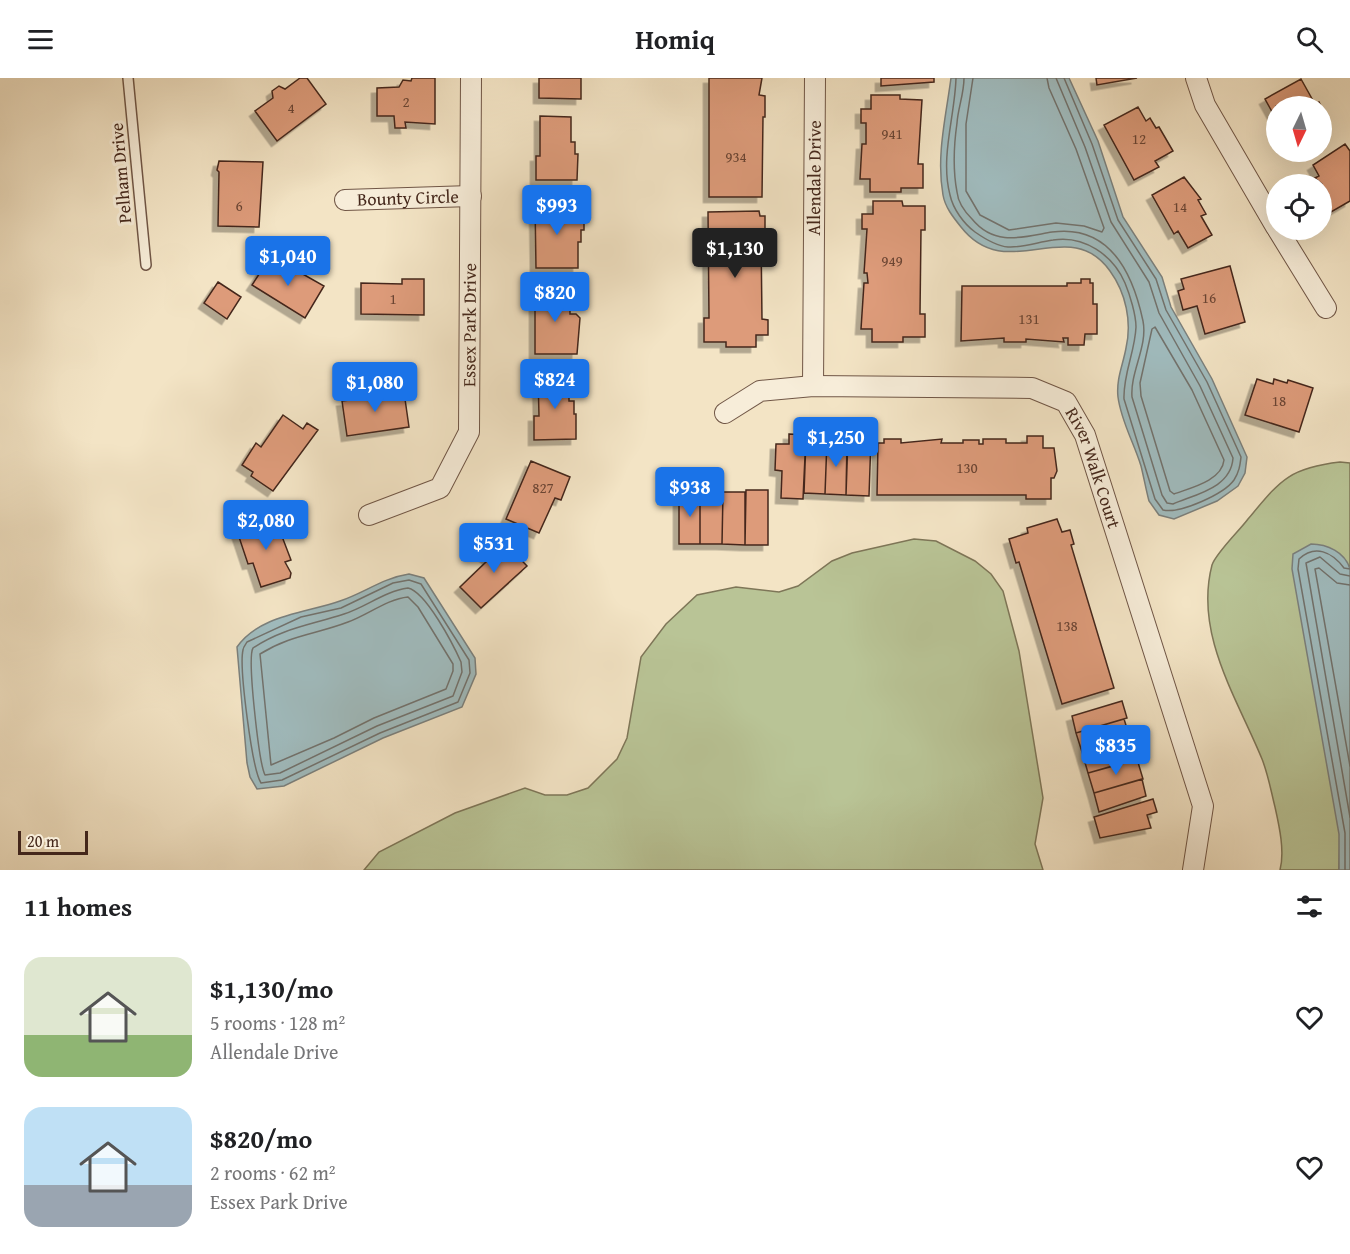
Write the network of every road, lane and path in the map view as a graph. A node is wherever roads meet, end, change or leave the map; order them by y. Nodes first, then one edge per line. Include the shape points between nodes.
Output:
1 (128, 78) edge
2 (471, 78) edge
3 (815, 78) edge
4 (1197, 78) edge
5 (471, 196) junction
6 (345, 200) dead end
7 (1266, 209) edge
8 (1284, 240) edge
9 (146, 265) dead end
10 (1326, 308) dead end
11 (813, 386) junction
12 (725, 413) dead end
13 (369, 516) dead end
14 (1193, 870) edge

1 - 9 lane, Pelham Drive
2 - 5 street, Essex Park Drive
3 - 11 street, Allendale Drive
4 - 7 street via 1205,105
5 - 6 street, Bounty Circle
5 - 13 street, Essex Park Drive via 469,432 440,488
8 - 10 street
11 - 12 street, River Walk Court via 759,391
11 - 14 street, River Walk Court via 1032,388 1066,402 1085,435 1203,806

